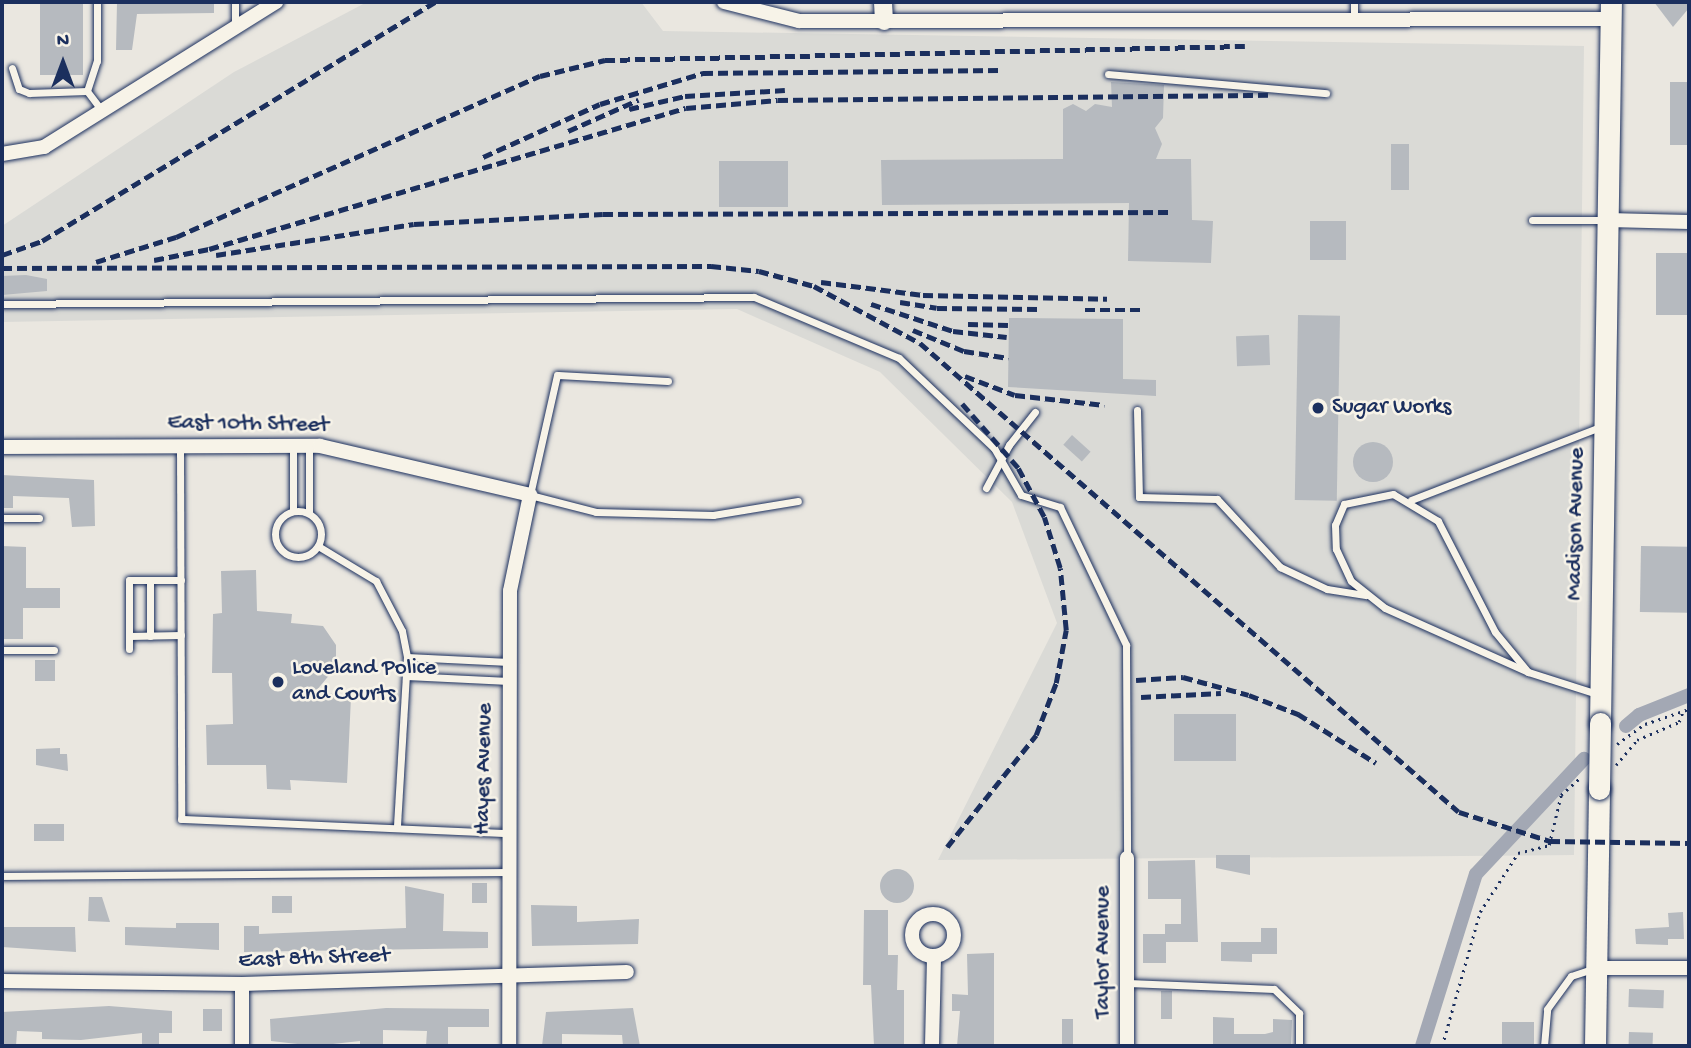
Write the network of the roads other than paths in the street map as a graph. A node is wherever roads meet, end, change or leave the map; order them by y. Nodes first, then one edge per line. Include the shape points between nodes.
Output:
1 (97, 2) edge
2 (235, 2) edge
3 (276, 2) edge
4 (724, 2) edge
5 (883, 2) edge
6 (1354, 2) edge
7 (1611, 10) edge
8 (1354, 20) junction
9 (884, 21) junction
10 (235, 28) junction
11 (12, 68) dead end
12 (1108, 74) dead end
13 (86, 91) junction
14 (1326, 93) dead end
15 (102, 111) junction
16 (2, 154) edge
17 (1532, 220) dead end
18 (1608, 220) junction
19 (1689, 222) edge
20 (2, 304) edge
21 (668, 381) dead end
22 (1137, 410) dead end
23 (1035, 412) dead end
24 (1605, 426) junction
25 (293, 445) junction
26 (180, 446) junction
27 (309, 446) junction
28 (2, 447) edge
29 (1000, 459) junction
30 (986, 488) dead end
31 (530, 495) junction
32 (1411, 500) junction
33 (798, 501) dead end
34 (293, 511) junction
35 (309, 513) junction
36 (2, 518) edge
37 (40, 518) dead end
38 (318, 546) junction
39 (150, 580) junction
40 (181, 580) junction
41 (1370, 596) junction
42 (181, 635) junction
43 (129, 636) junction
44 (150, 636) junction
45 (129, 649) dead end
46 (2, 650) edge
47 (54, 650) dead end
48 (407, 657) junction
49 (509, 662) junction
50 (1528, 672) junction
51 (406, 676) junction
52 (509, 681) junction
53 (1601, 695) junction
54 (397, 826) junction
55 (506, 833) junction
56 (1127, 858) joint
57 (506, 872) junction
58 (2, 876) edge
59 (934, 956) dead end
60 (1596, 968) junction
61 (1689, 968) edge
62 (627, 972) dead end
63 (507, 975) junction
64 (2, 981) edge
65 (1128, 983) junction
66 (242, 984) junction
67 (242, 1046) edge
68 (509, 1046) edge
69 (932, 1046) edge
70 (1127, 1046) edge
71 (1299, 1046) edge
72 (1544, 1046) edge
73 (1595, 1046) edge

1 - 13 lane via 96,61
2 - 10 lane
3 - 10 street
4 - 9 street via 799,21
5 - 9 street
6 - 8 lane
7 - 8 street
7 - 18 main road, Madison Avenue
8 - 9 street
10 - 15 street
11 - 13 lane via 19,89 29,93
12 - 14 lane
13 - 15 lane
15 - 16 street via 44,147
17 - 18 lane
18 - 19 street
18 - 24 main road, Madison Avenue
20 - 29 lane via 754,297 899,358
21 - 31 lane via 557,375
22 - 41 lane via 1139,497 1217,499 1280,567 1327,589
23 - 29 lane
24 - 32 lane
24 - 53 main road, Madison Avenue
25 - 26 street, East 10th Street
25 - 27 street, East 10th Street
25 - 34 lane
26 - 28 street, East 10th Street
26 - 40 lane
27 - 31 street, East 10th Street
27 - 35 lane
29 - 30 lane
29 - 56 lane via 1021,495 1060,507 1126,645
31 - 33 lane via 596,512 713,515
31 - 49 street, Hayes Avenue via 511,567
32 - 41 lane via 1393,494 1344,504 1335,525 1336,550 1351,581
32 - 50 lane via 1438,521 1495,632
34 - 35 lane
34 - 38 lane via 276,526 279,547 299,557
35 - 38 lane via 320,524
36 - 37 lane
38 - 48 lane via 376,581 392,606
39 - 40 lane
39 - 43 lane via 129,580
39 - 44 lane
40 - 42 lane
41 - 50 lane via 1385,608
42 - 44 lane
42 - 54 lane via 181,819
43 - 44 lane
43 - 45 lane
46 - 47 lane
48 - 49 lane
48 - 51 lane
49 - 52 street, Hayes Avenue
50 - 53 lane
51 - 52 lane
51 - 54 lane
52 - 55 street, Hayes Avenue
53 - 60 main road, Madison Avenue, bridge
54 - 55 lane
55 - 57 street, Hayes Avenue
56 - 65 street, Taylor Avenue
57 - 58 lane
57 - 63 street, Hayes Avenue
59 - 69 street
60 - 61 street
60 - 72 lane via 1571,975 1547,1009
60 - 73 main road, Madison Avenue
62 - 63 street, East 8th Street
63 - 66 street, East 8th Street
63 - 68 street, Hayes Avenue
64 - 66 street, East 8th Street
65 - 70 street, Taylor Avenue
65 - 71 lane via 1274,989 1299,1013
66 - 67 street

